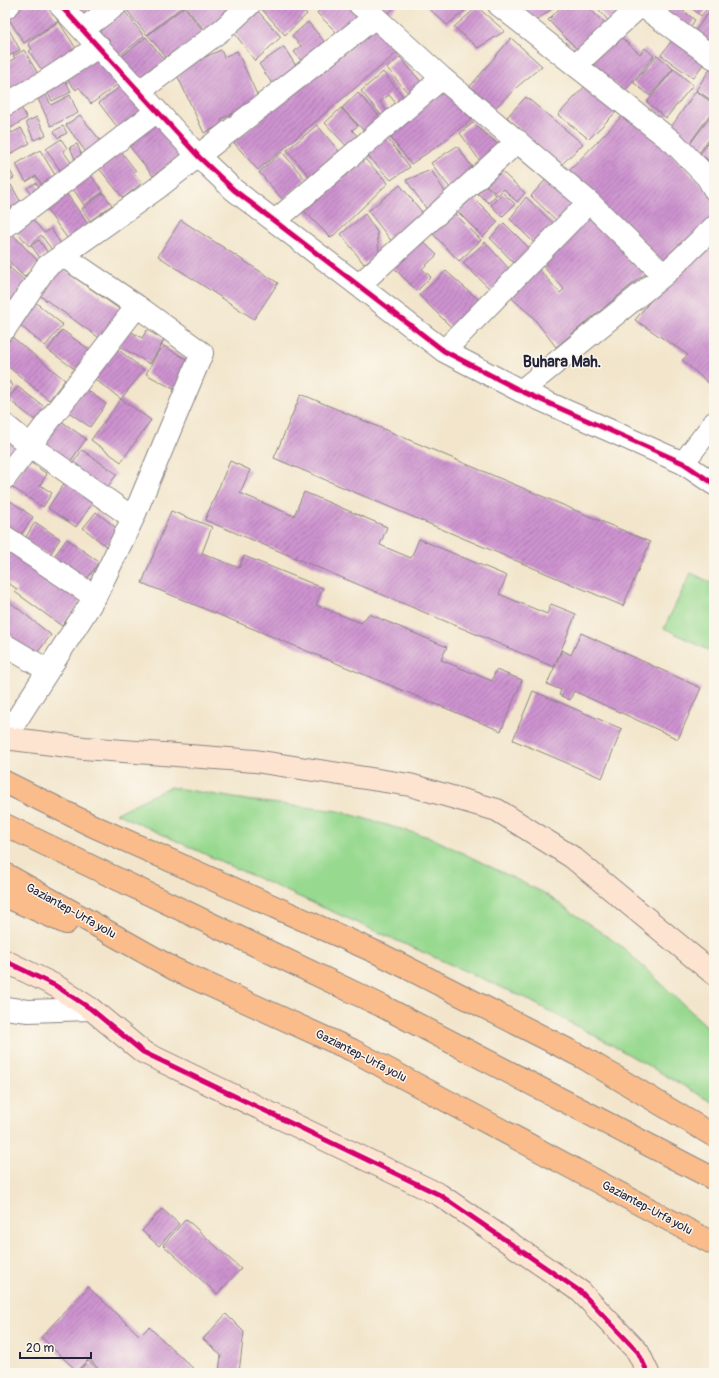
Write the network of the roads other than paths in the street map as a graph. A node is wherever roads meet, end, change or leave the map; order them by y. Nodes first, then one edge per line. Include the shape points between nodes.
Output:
1 (9, 5) edge
2 (60, 5) edge
3 (116, 5) edge
4 (249, 5) edge
5 (499, 5) edge
6 (641, 5) edge
7 (5, 8) edge
8 (368, 11) edge
9 (83, 29) junction
10 (99, 46) junction
11 (714, 58) edge
12 (576, 65) junction
13 (442, 78) junction
14 (140, 92) junction
15 (5, 106) edge
16 (157, 111) junction
17 (518, 141) junction
18 (199, 156) junction
19 (712, 178) edge
20 (589, 202) junction
21 (275, 221) junction
22 (5, 227) edge
23 (714, 227) edge
24 (62, 255) junction
25 (664, 275) junction
26 (359, 285) junction
27 (137, 306) junction
28 (5, 329) edge
29 (444, 350) junction
30 (521, 392) junction
31 (714, 424) edge
32 (5, 425) edge
33 (29, 445) junction
34 (683, 463) junction
35 (5, 478) edge
36 (714, 484) edge
37 (134, 518) junction
38 (5, 537) edge
39 (95, 597) junction
40 (5, 645) edge
41 (48, 670) junction
42 (5, 738) edge
43 (5, 782) edge
44 (5, 825) edge
45 (5, 874) edge
46 (5, 896) edge
47 (5, 960) edge
48 (174, 969) junction
49 (714, 974) edge
50 (5, 1008) edge
51 (91, 1009) junction
52 (714, 1136) edge
53 (714, 1179) edge
54 (714, 1244) edge
55 (648, 1373) edge

1 - 7 street
2 - 9 street
3 - 9 street
4 - 14 street via 223,29
5 - 12 street
6 - 11 street
6 - 12 street
8 - 13 street
8 - 18 street
9 - 10 street
10 - 14 street
10 - 15 street
12 - 19 street via 674,143
13 - 17 street
13 - 21 street
14 - 16 street
16 - 18 street
16 - 22 street
17 - 20 street
17 - 26 street
18 - 21 street via 234,190
18 - 24 street
20 - 25 street
20 - 29 street
21 - 26 street
23 - 25 street
24 - 27 street
24 - 28 street via 46,267
25 - 30 street
26 - 29 street
27 - 33 street
27 - 37 street via 202,353
29 - 30 street
30 - 34 street
31 - 34 street
32 - 33 street
33 - 35 street
33 - 37 street
34 - 36 street
37 - 39 street
38 - 39 street
39 - 41 street
40 - 41 street
41 - 42 street
42 - 49 street via 84,748 255,761 410,785 497,810 572,857
43 - 52 highway via 91,825 380,954 584,1058
44 - 53 highway via 382,1006
45 - 48 highway, Gaziantep-Urfa yolu
46 - 48 highway
47 - 51 street via 56,986
48 - 54 highway, Gaziantep-Urfa yolu via 352,1050
50 - 51 street via 28,1011
51 - 55 street via 143,1052 440,1195 581,1292 638,1352

